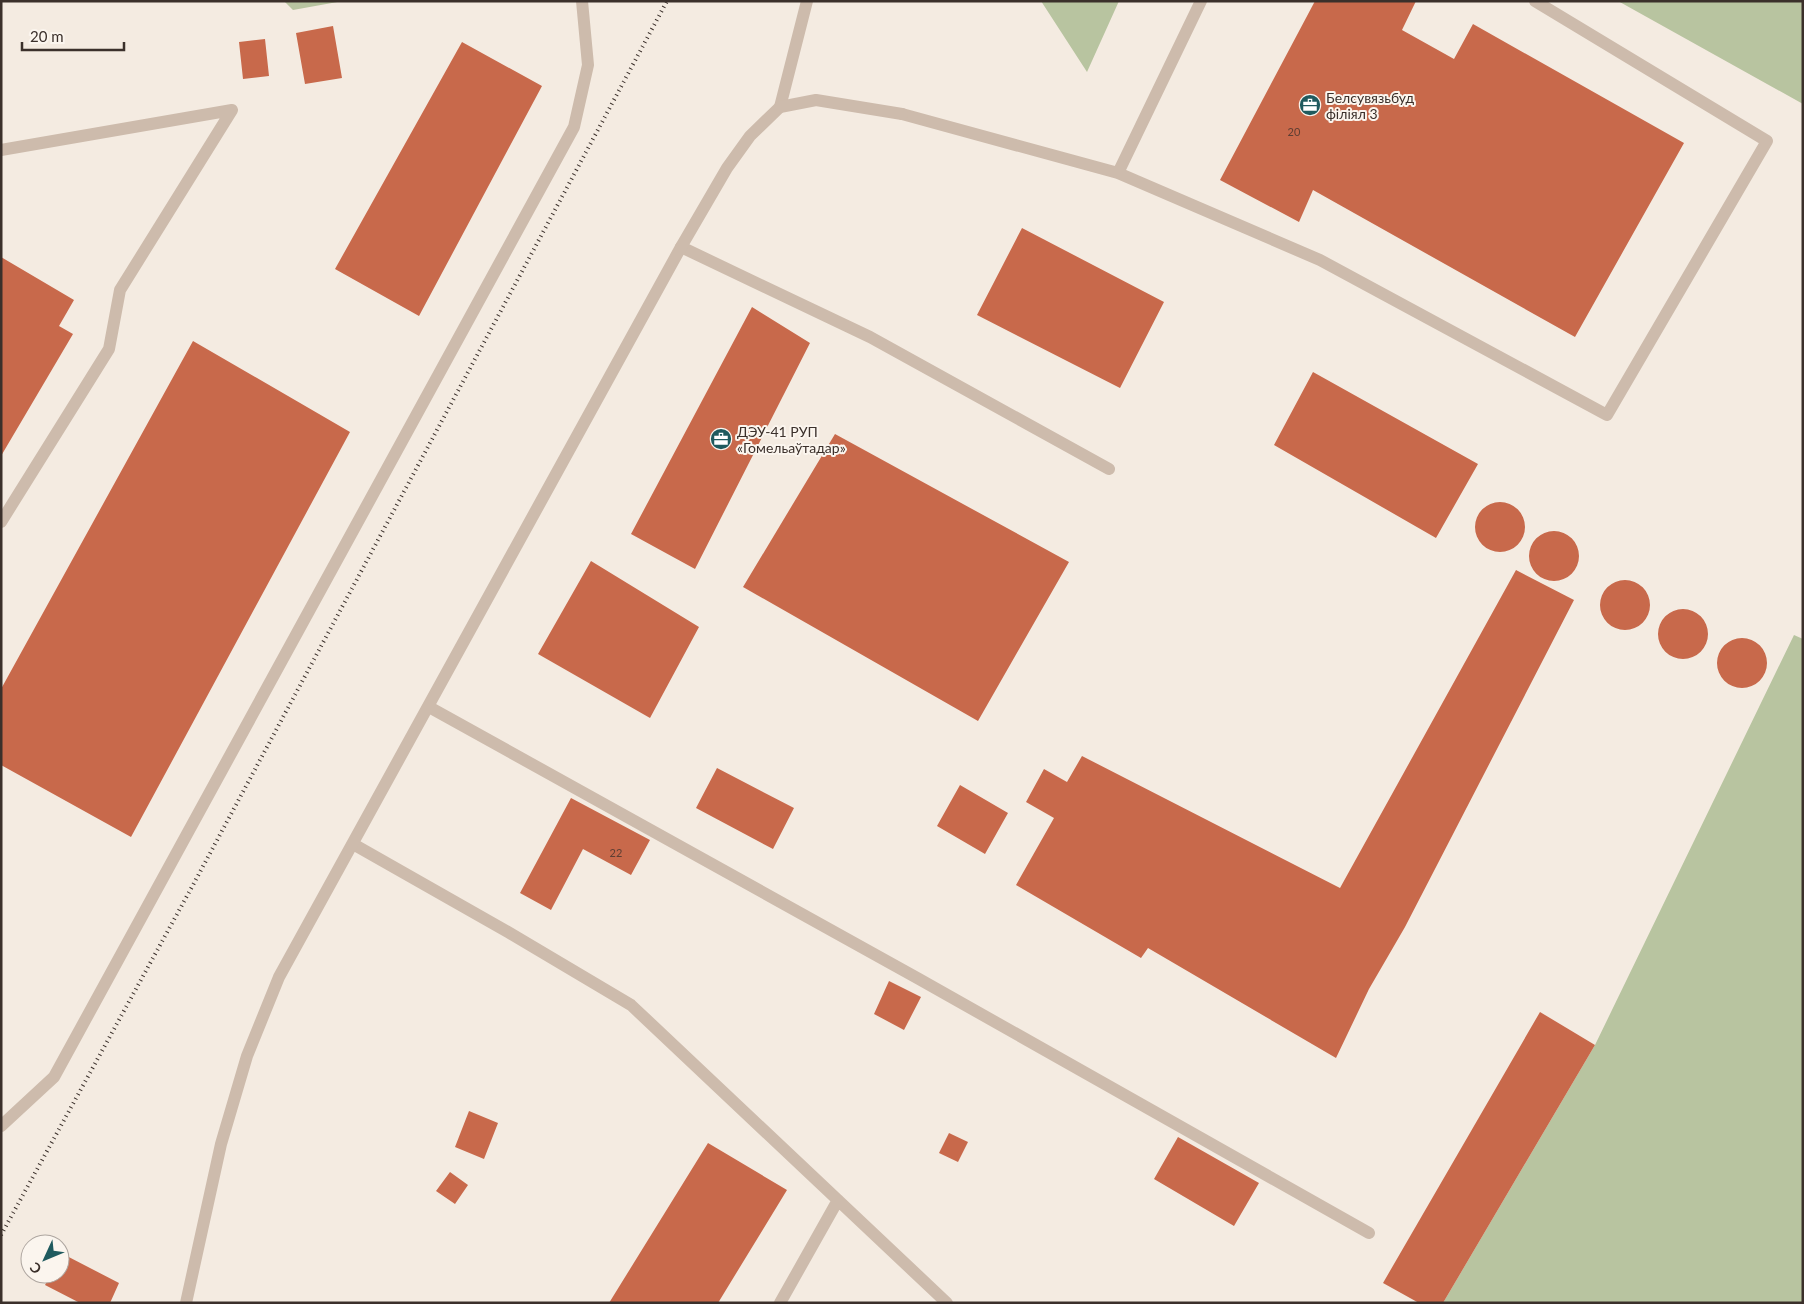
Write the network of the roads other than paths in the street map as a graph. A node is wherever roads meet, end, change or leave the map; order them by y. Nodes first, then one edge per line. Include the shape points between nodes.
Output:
1 (582, 1) edge
2 (807, 1) edge
3 (1201, 1) edge
4 (1535, 1) edge
5 (780, 107) junction
6 (1, 150) edge
7 (1118, 174) junction
8 (681, 247) junction
9 (1109, 469) dead end
10 (1, 522) edge
11 (429, 707) junction
12 (353, 844) junction
13 (1, 1126) edge
14 (838, 1200) junction
15 (1369, 1233) dead end
16 (186, 1303) edge
17 (780, 1303) edge
18 (947, 1303) edge

1 - 13 street via 588,66 574,127 54,1077
2 - 5 street
3 - 7 street
4 - 7 street via 1767,141 1607,414 1320,260
5 - 7 street via 816,100 902,114
5 - 8 street via 750,136 727,168
6 - 10 street via 232,110 120,290 109,349
8 - 9 street via 870,337
8 - 11 street
11 - 12 street
11 - 15 street
12 - 14 street via 632,1005
12 - 16 street via 279,976 247,1056 221,1144
14 - 17 street
14 - 18 street

